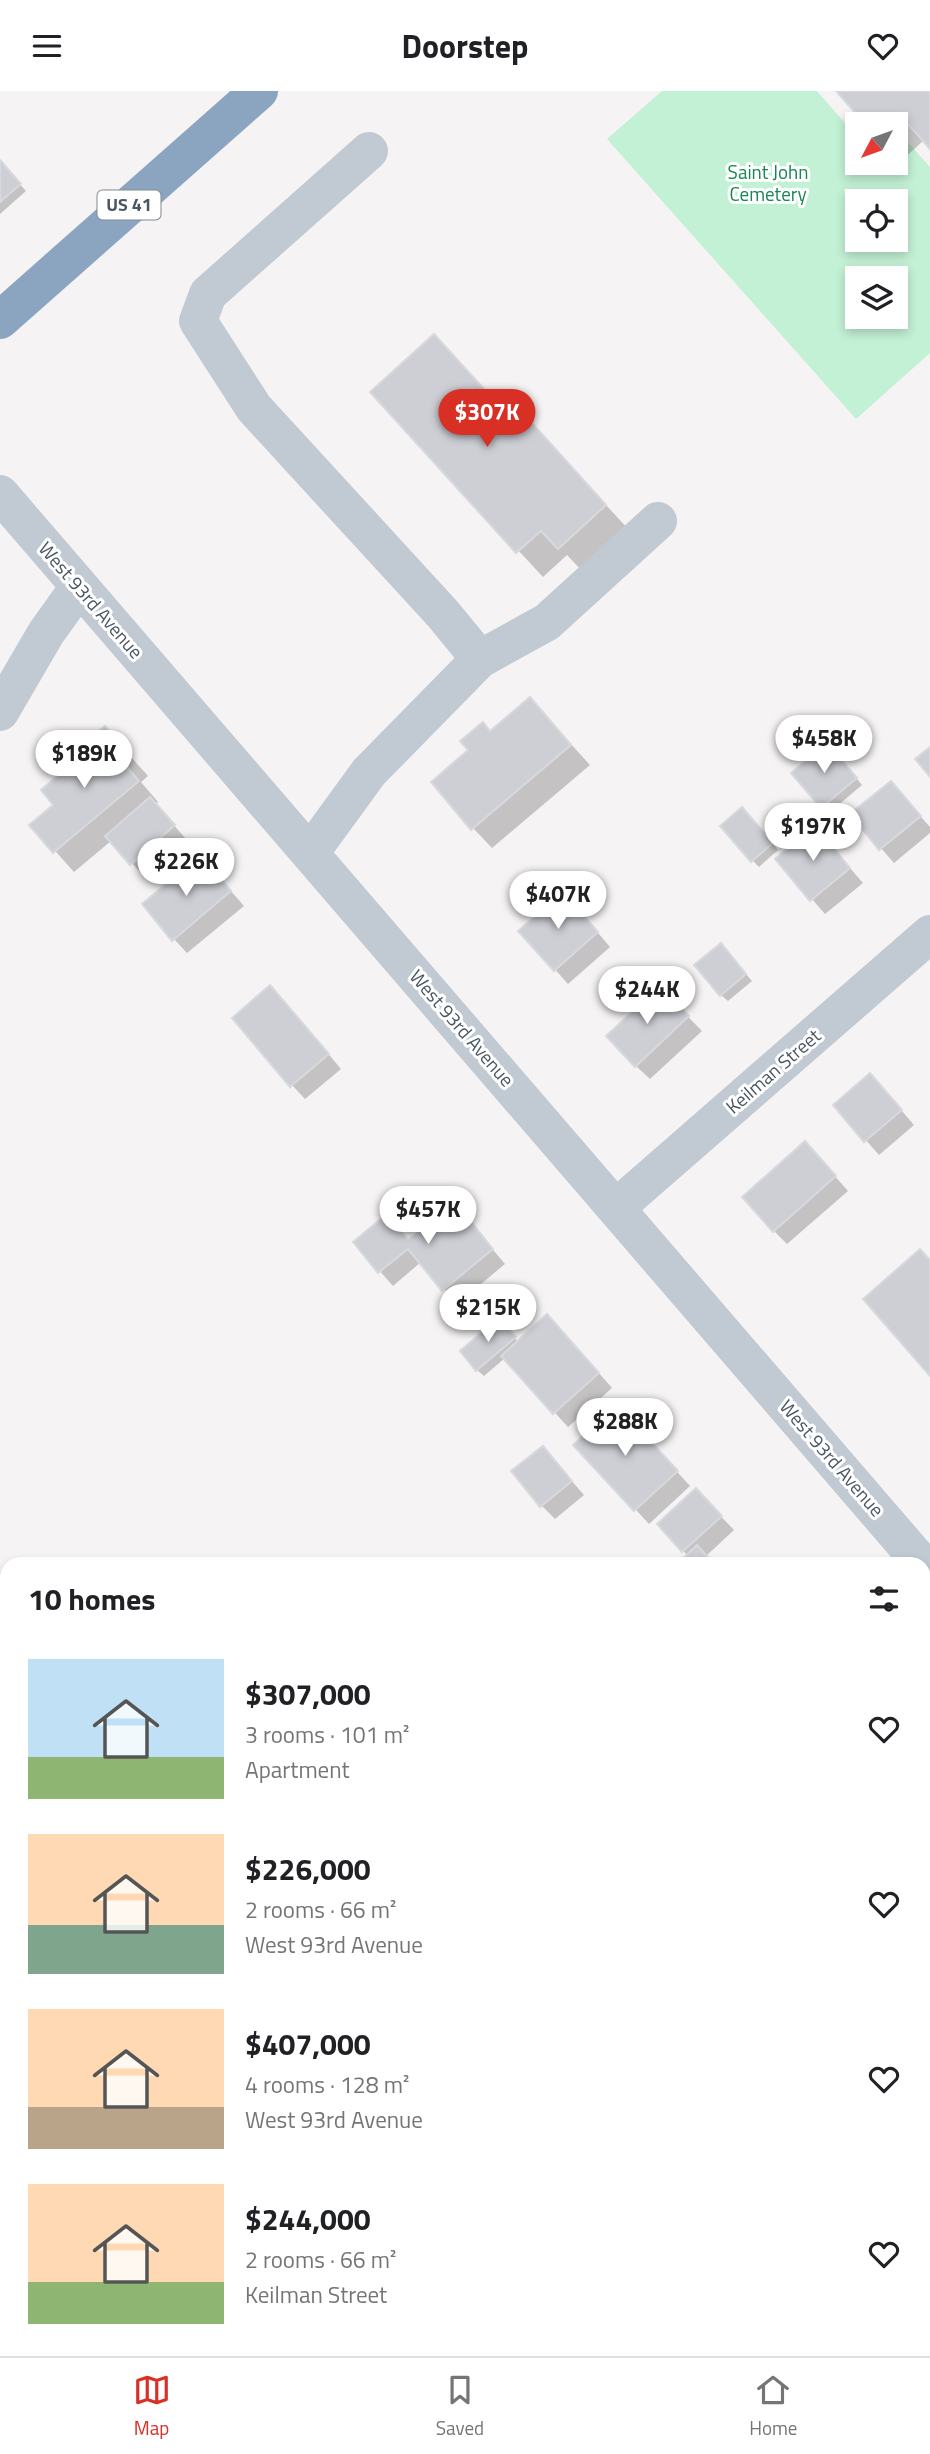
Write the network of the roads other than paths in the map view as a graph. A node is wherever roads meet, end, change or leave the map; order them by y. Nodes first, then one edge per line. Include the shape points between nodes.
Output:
1 (259, 91) edge
2 (369, 151) dead end
3 (0, 320) edge
4 (0, 494) edge
5 (658, 521) dead end
6 (79, 587) junction
7 (480, 659) junction
8 (0, 712) edge
9 (310, 853) junction
10 (930, 934) edge
11 (617, 1207) junction
12 (916, 1557) edge

1 - 3 highway, US 41
2 - 7 street via 208,294 198,321 254,408
4 - 6 street, West 93rd Avenue
5 - 7 street via 547,622
6 - 8 street
6 - 9 street, West 93rd Avenue
7 - 9 street via 369,772
9 - 11 street, West 93rd Avenue
10 - 11 street, Keilman Street
11 - 12 street, West 93rd Avenue

